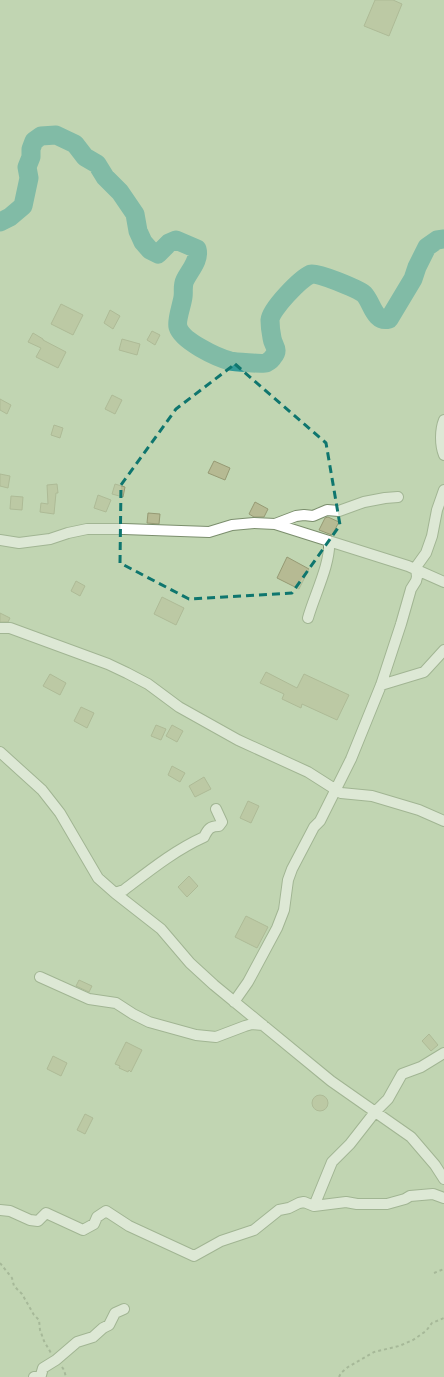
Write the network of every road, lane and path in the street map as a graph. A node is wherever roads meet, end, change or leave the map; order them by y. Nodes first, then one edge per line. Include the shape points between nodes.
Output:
1 (444, 420) edge
2 (444, 455) edge
3 (444, 490) edge
4 (398, 497) dead end
5 (275, 524) junction
6 (0, 540) edge
7 (329, 541) junction
8 (416, 570) junction
9 (444, 582) edge
10 (308, 618) dead end
11 (0, 628) edge
12 (444, 650) edge
13 (381, 685) junction
14 (0, 752) edge
15 (335, 790) junction
16 (216, 809) dead end
17 (444, 821) edge
18 (115, 893) junction
19 (40, 977) dead end
20 (234, 1002) junction
21 (263, 1025) junction
22 (444, 1053) edge
23 (375, 1112) junction
24 (444, 1179) edge
25 (444, 1198) edge
26 (314, 1206) junction
27 (0, 1210) edge
28 (0, 1263) edge
29 (444, 1269) edge
30 (434, 1273) dead end
31 (124, 1309) dead end
32 (444, 1318) edge
33 (56, 1360) junction
34 (34, 1377) edge
35 (66, 1377) edge
36 (339, 1377) edge

1 - 2 street via 441,448
3 - 8 street via 432,536
4 - 5 street via 364,502 339,511 327,510 314,516 296,516
5 - 6 street via 232,525 209,532 87,528 50,539 19,543
5 - 7 street
7 - 8 street
7 - 10 street via 327,562
8 - 9 street
8 - 13 street via 416,581 411,589
11 - 15 street via 10,628 127,672 238,740 308,772
12 - 13 street via 424,672
13 - 15 street via 351,759
14 - 18 street via 42,790 60,813 98,878
15 - 17 street via 351,795 372,796 419,810
15 - 20 street via 292,869 284,910 277,928 248,982
16 - 18 street via 222,822 219,826 212,826 204,837 169,857 124,890
18 - 20 street via 161,930 190,963
19 - 21 street via 90,999 116,1003 150,1022 196,1036 216,1036 252,1024
20 - 21 street
21 - 23 street via 331,1081
22 - 23 street via 421,1067 402,1074 388,1099
23 - 24 street via 411,1137
23 - 26 street via 332,1162
25 - 26 street via 433,1194 410,1196 387,1204 346,1202
26 - 27 street via 304,1202 279,1210 254,1230 221,1241 194,1256 129,1226 106,1211 97,1216 94,1224 83,1230 46,1213 38,1221
28 - 33 path via 39,1320 44,1341
29 - 30 path
31 - 33 street via 115,1313 110,1325 93,1337 77,1342
32 - 36 path via 432,1323 413,1340 374,1352 348,1367
33 - 34 street via 43,1368 41,1375
33 - 35 path

